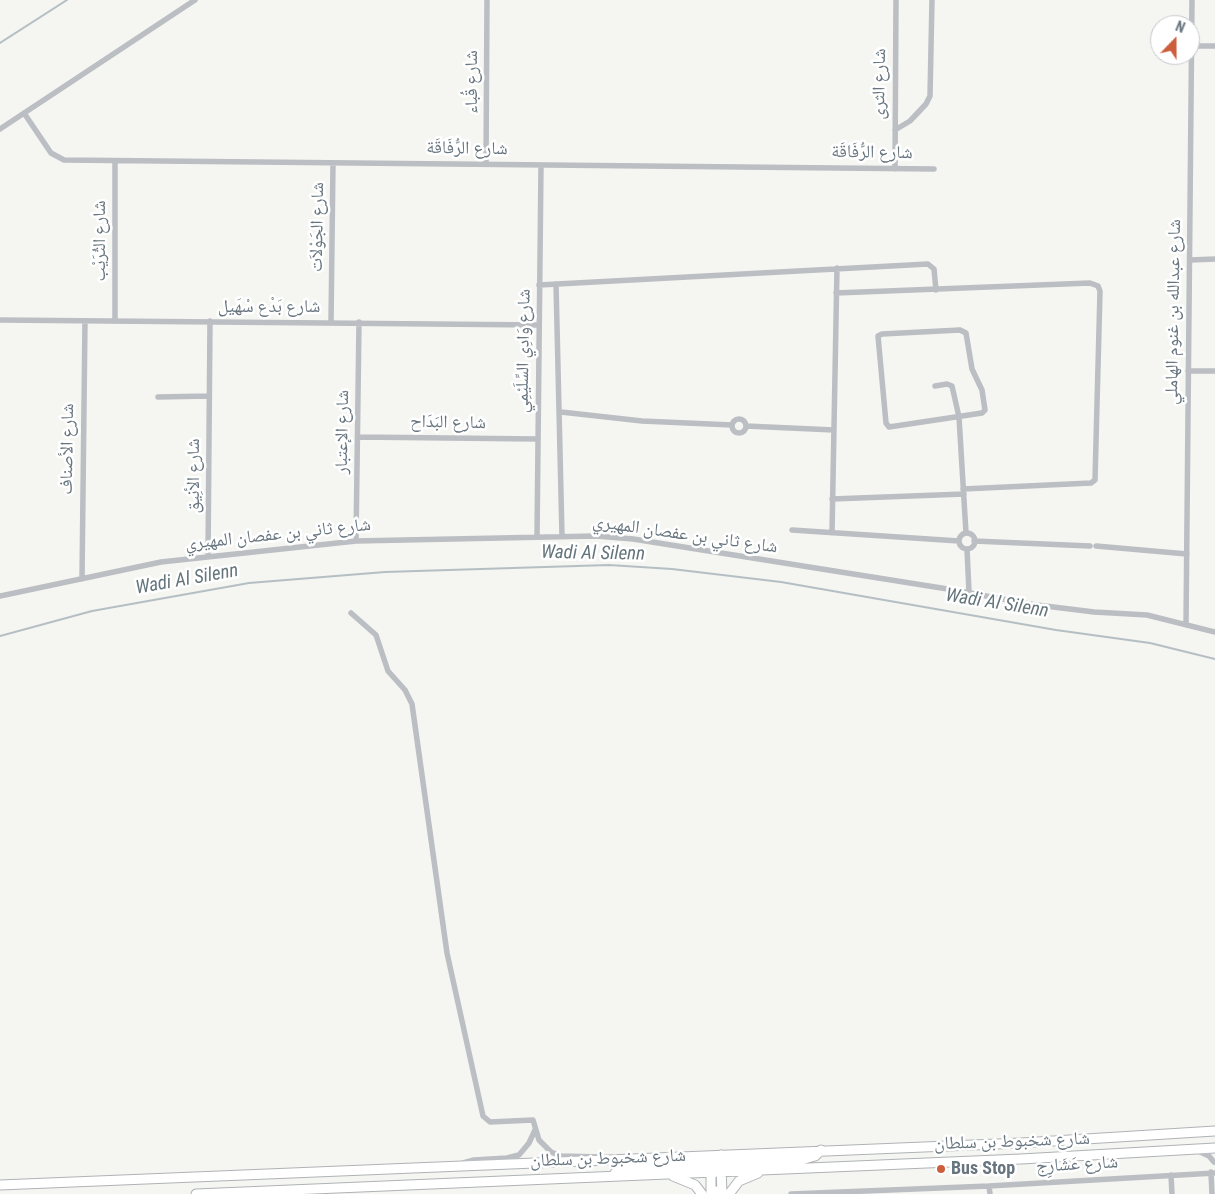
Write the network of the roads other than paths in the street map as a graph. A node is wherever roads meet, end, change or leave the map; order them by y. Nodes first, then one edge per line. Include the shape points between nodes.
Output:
1 (195, 0) edge
2 (487, 0) edge
3 (896, 0) edge
4 (932, 0) edge
5 (1192, 0) edge
6 (1192, 15) edge
7 (1200, 46) edge
8 (1215, 46) edge
9 (1192, 65) edge
10 (24, 113) junction
11 (0, 129) edge
12 (895, 130) junction
13 (115, 161) junction
14 (333, 163) junction
15 (486, 164) junction
16 (541, 165) junction
17 (895, 169) junction
18 (934, 169) dead end
19 (1190, 260) junction
20 (1215, 260) edge
21 (837, 268) junction
22 (556, 284) junction
23 (539, 285) junction
24 (936, 290) junction
25 (836, 293) junction
26 (0, 320) edge
27 (116, 320) junction
28 (85, 321) junction
29 (210, 321) junction
30 (331, 322) junction
31 (359, 322) junction
32 (539, 325) junction
33 (1188, 371) junction
34 (1215, 371) edge
35 (935, 386) dead end
36 (209, 396) junction
37 (158, 397) dead end
38 (561, 412) junction
39 (959, 417) junction
40 (834, 430) junction
41 (358, 438) junction
42 (537, 440) junction
43 (964, 491) junction
44 (832, 498) junction
45 (792, 530) dead end
46 (832, 533) junction
47 (966, 533) junction
48 (562, 536) junction
49 (537, 537) junction
50 (356, 541) junction
51 (959, 541) junction
52 (974, 541) junction
53 (967, 549) junction
54 (1187, 554) junction
55 (208, 557) junction
56 (82, 578) junction
57 (969, 592) junction
58 (0, 596) edge
59 (350, 613) dead end
60 (1186, 625) junction
61 (1215, 632) edge
62 (535, 1130) junction
63 (1215, 1132) edge
64 (1215, 1148) edge
65 (1190, 1150) junction
66 (611, 1159) junction
67 (1215, 1161) edge
68 (721, 1163) junction
69 (710, 1164) junction
70 (456, 1166) junction
71 (772, 1169) junction
72 (1214, 1171) edge
73 (665, 1174) junction
74 (1171, 1175) junction
75 (609, 1176) junction
76 (0, 1185) edge
77 (989, 1186) junction
78 (196, 1194) edge
79 (702, 1194) edge
80 (711, 1194) edge
81 (721, 1194) edge
82 (729, 1194) edge
83 (792, 1194) edge
84 (990, 1194) edge
85 (1172, 1194) edge
86 (1212, 1194) edge

1 - 10 street
2 - 15 street, شارع قُباء
3 - 12 street, شارع الثرى
4 - 12 street via 930,96 910,121
5 - 6 street, شارع عبدالله بن غنوم الهاملي
7 - 8 street
9 - 19 street, شارع عبدالله بن غنوم الهاملي
10 - 11 street
10 - 13 street, شارع الرُّفَاقَة via 51,153 59,158
12 - 17 street, شارع الثرى
13 - 14 street, شارع الرُّفَاقَة
13 - 27 street, شارع الثُرَيْب
14 - 15 street, شارع الرُّفَاقَة
14 - 30 street, شارع الجَوْلاَت
15 - 16 street, شارع الرُّفَاقَة
16 - 17 street, شارع الرُّفَاقَة
16 - 23 street, شارع وَادِي السِّلَيْمِي
17 - 18 street, شارع الرُّفَاقَة
19 - 20 street
19 - 33 street, شارع عبدالله بن غنوم الهاملي
21 - 22 street
21 - 24 street via 930,264 934,269
21 - 25 street
22 - 23 street
22 - 38 street
23 - 32 street, شارع وَادِي السِّلَيْمِي
24 - 25 street
24 - 43 street via 1090,283 1098,286 1100,291 1094,481
25 - 40 street
26 - 28 street, شارع بَدْع سْهَيل
27 - 28 street, شارع بَدْع سْهَيل
27 - 29 street, شارع بَدْع سْهَيل
28 - 56 street, شارع الأصناف
29 - 30 street, شارع بَدْع سْهَيل
29 - 36 street, شارع الأنِيق
30 - 31 street, شارع بَدْع سْهَيل
31 - 32 street, شارع بَدْع سْهَيل
31 - 41 street, شارع الإعتبار
32 - 42 street, شارع وَادِي السِّلَيْمِي
33 - 34 street
33 - 54 street, شارع عبدالله بن غنوم الهاملي
35 - 39 street via 952,386
36 - 37 street
36 - 55 street, شارع الأنِيق
38 - 40 street via 642,421 732,425 737,433 744,431 746,426
38 - 48 street
39 - 39 street via 982,413 986,407 981,386 972,369 965,332 878,336 887,425 893,428
39 - 43 street
40 - 44 street
41 - 42 street, شارع البَدَاح
41 - 50 street, شارع الإعتبار
42 - 49 street, شارع وَادِي السِّلَيْمِي
43 - 44 street
43 - 47 street
44 - 46 street
45 - 46 street
46 - 51 street
47 - 51 street
47 - 52 street via 972,535
48 - 49 street, شارع ثاني بن عفصان المهيري
48 - 57 street, شارع ثاني بن عفصان المهيري via 627,538
49 - 50 street, شارع ثاني بن عفصان المهيري
50 - 55 street, شارع ثاني بن عفصان المهيري
51 - 53 street
52 - 53 street
52 - 54 street
53 - 57 street
54 - 60 street, شارع عبدالله بن غنوم الهاملي
55 - 56 street, شارع ثاني بن عفصان المهيري
56 - 58 street, شارع ثاني بن عفصان المهيري
57 - 60 street, شارع ثاني بن عفصان المهيري via 1029,604 1147,615
59 - 62 street via 376,635 388,670 412,704 447,953 483,1116 490,1122 534,1120
60 - 61 street, شارع ثاني بن عفصان المهيري
62 - 66 street via 542,1145 556,1155
62 - 70 street via 519,1155 474,1160
63 - 68 main road, شارع شخبوط بن سلطان via 821,1150
64 - 65 main road, شارع شخبوط بن سلطان
65 - 67 street via 1206,1154
65 - 71 main road, شارع شخبوط بن سلطان
66 - 69 main road, شارع شخبوط بن سلطان
66 - 70 main road, شارع شخبوط بن سلطان
67 - 72 street
68 - 69 main road, شارع شخبوط بن سلطان
68 - 69 main road, شارع شخبوط بن سلطان
68 - 71 main road, شارع شخبوط بن سلطان
68 - 81 main road
69 - 73 main road, شارع شخبوط بن سلطان
69 - 75 main road via 629,1168
69 - 80 main road
70 - 76 main road, شارع شخبوط بن سلطان
71 - 82 main road via 739,1181
72 - 74 street, شارع عَشَارِج
72 - 86 street
73 - 75 main road, شارع شخبوط بن سلطان
73 - 79 main road via 691,1182
74 - 77 street, شارع عَشَارِج
74 - 85 street
75 - 78 main road, شارع شخبوط بن سلطان
77 - 83 street, شارع عَشَارِج
77 - 84 street
80 - 81 main road via 716,1191

